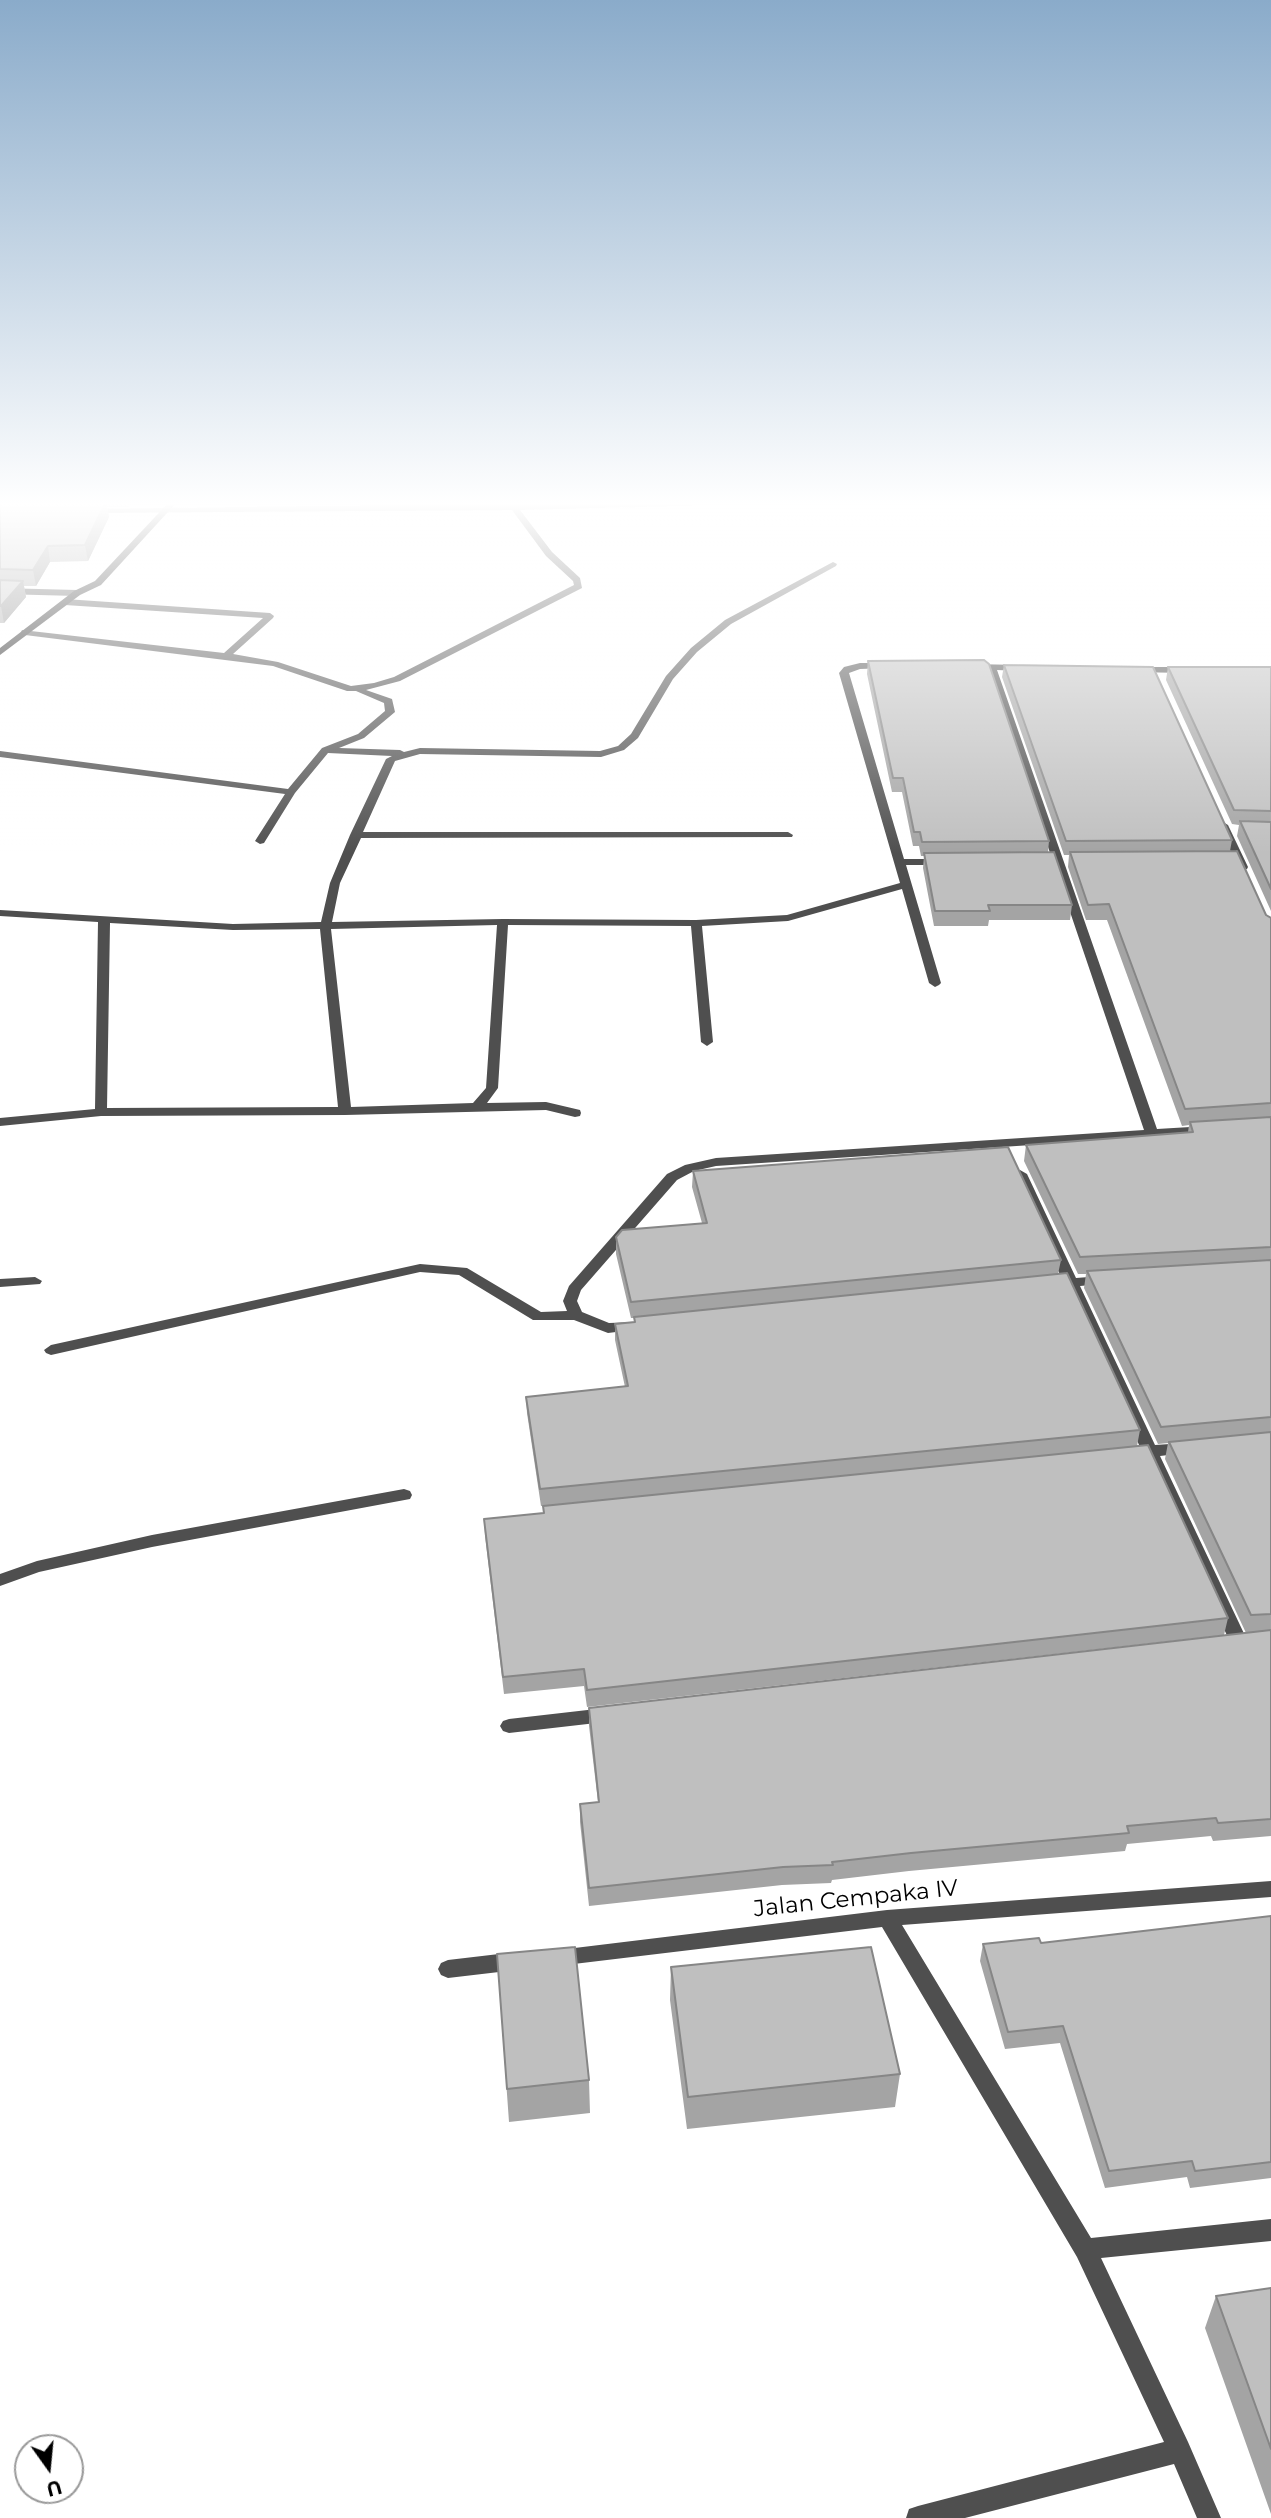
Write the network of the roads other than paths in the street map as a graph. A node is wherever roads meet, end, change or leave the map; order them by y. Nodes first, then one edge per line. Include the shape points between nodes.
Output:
1 (43, 619) edge
2 (267, 619) edge
3 (515, 619) edge
4 (734, 619) edge
5 (25, 632) junction
6 (3, 648) edge
7 (226, 656) junction
8 (892, 666) edge
9 (954, 667) edge
10 (990, 667) junction
11 (1031, 668) edge
12 (1127, 670) edge
13 (1154, 670) junction
14 (1193, 671) edge
15 (1160, 682) edge
16 (353, 689) junction
17 (325, 750) junction
18 (0, 754) edge
19 (405, 754) junction
20 (290, 792) junction
21 (1220, 818) edge
22 (355, 835) junction
23 (788, 835) dead end
24 (260, 841) dead end
25 (1226, 860) edge
26 (1240, 860) junction
27 (1046, 861) edge
28 (1059, 861) junction
29 (1073, 861) edge
30 (902, 862) junction
31 (954, 862) edge
32 (1251, 883) edge
33 (904, 885) junction
34 (0, 913) edge
35 (104, 919) junction
36 (503, 922) junction
37 (696, 923) junction
38 (325, 927) junction
39 (935, 983) dead end
40 (707, 1042) dead end
41 (477, 1107) junction
42 (345, 1111) junction
43 (101, 1112) junction
44 (575, 1113) dead end
45 (0, 1122) edge
46 (1218, 1129) edge
47 (1152, 1134) junction
48 (1007, 1145) junction
49 (1112, 1280) edge
50 (35, 1281) dead end
51 (1072, 1282) junction
52 (0, 1283) edge
53 (1031, 1286) edge
54 (576, 1315) junction
55 (649, 1324) edge
56 (51, 1350) dead end
57 (1205, 1446) edge
58 (1151, 1451) junction
59 (1110, 1455) edge
60 (404, 1495) dead end
61 (0, 1580) edge
62 (1260, 1640) edge
63 (619, 1713) edge
64 (509, 1726) dead end
65 (1271, 1889) edge
66 (887, 1918) junction
67 (448, 1969) dead end
68 (1271, 2230) edge
69 (1085, 2249) junction
70 (1180, 2450) junction
71 (918, 2518) edge
72 (1209, 2518) edge

1 - 5 street
2 - 7 street
3 - 16 street via 397,679
4 - 19 street via 694,650 669,678 635,736 621,748 601,754
5 - 6 street
5 - 7 street
7 - 16 street via 275,664
8 - 30 street via 860,666 844,673
9 - 10 street
10 - 11 street
10 - 28 street
12 - 13 street
13 - 14 street
13 - 15 street
16 - 17 street via 389,701 390,712 361,736
17 - 19 street
17 - 20 street
18 - 20 street
19 - 22 street via 391,759
20 - 24 street
21 - 26 street via 1231,830
22 - 23 street
22 - 38 street via 335,883
25 - 26 street
26 - 32 street
27 - 28 street
28 - 29 street
28 - 47 street
30 - 31 street
30 - 33 street
33 - 37 street via 788,918
33 - 39 street
34 - 35 street
35 - 38 street
35 - 43 street
36 - 37 street
36 - 38 street
36 - 41 street via 492,1088
37 - 40 street
38 - 42 street
41 - 42 street
41 - 44 street via 546,1106
42 - 43 street
43 - 45 street
46 - 47 street
47 - 48 street
48 - 51 street
48 - 54 street via 716,1162 690,1168 672,1177 574,1289 570,1301
49 - 51 street
50 - 52 street
51 - 53 street
51 - 58 street
54 - 55 street via 608,1328
54 - 56 street via 538,1317 462,1271 420,1268
57 - 58 street
58 - 59 street
58 - 62 street via 1232,1642
60 - 61 street via 152,1541
63 - 64 street
65 - 66 street, Jalan Cempaka IV
66 - 67 street, Jalan Cempaka IV
66 - 69 street
68 - 69 street
69 - 70 street
70 - 71 street
70 - 72 street

